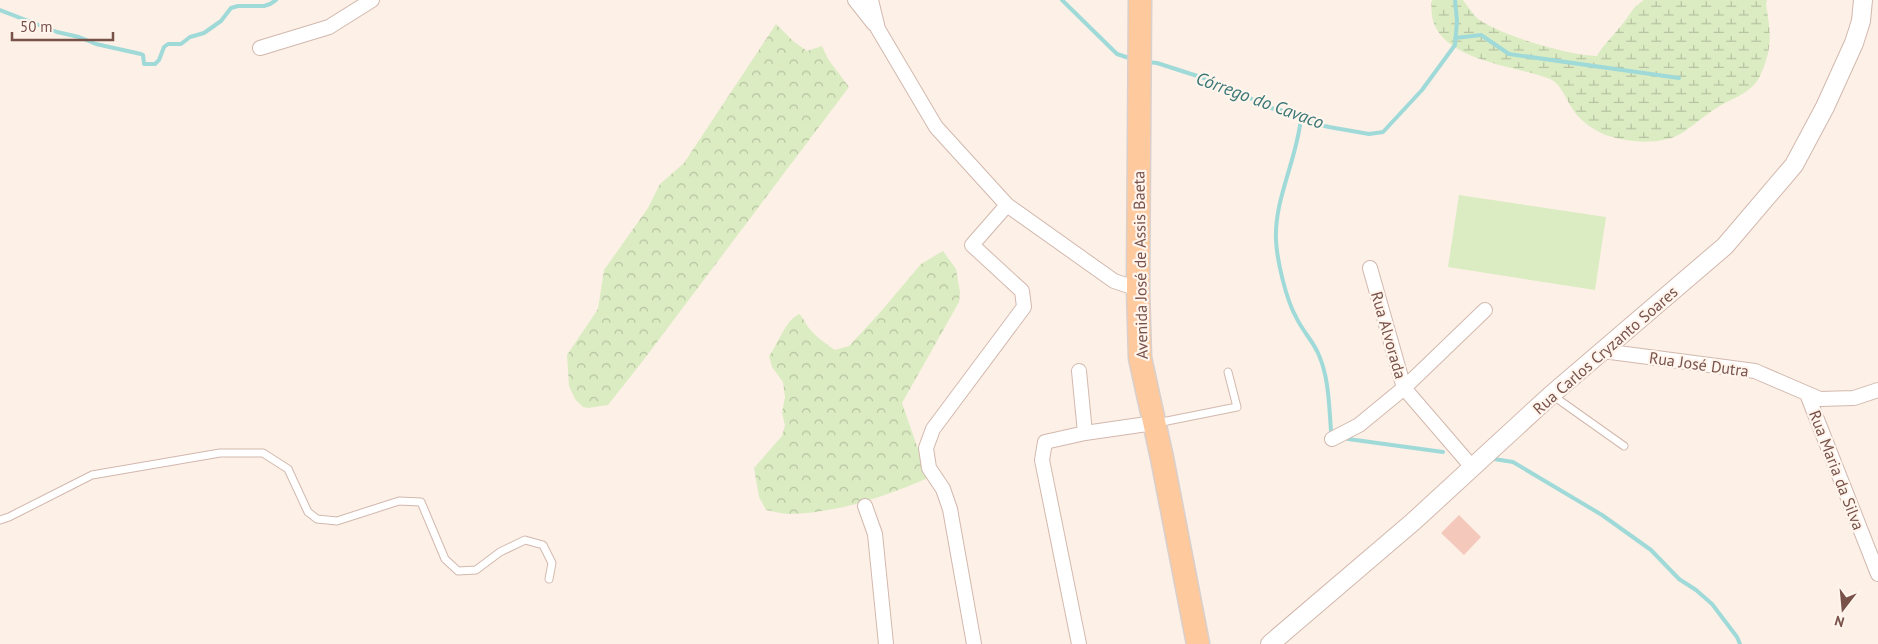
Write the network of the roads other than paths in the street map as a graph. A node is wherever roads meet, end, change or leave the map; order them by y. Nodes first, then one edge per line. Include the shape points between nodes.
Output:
1 (372, 0) edge
2 (855, 0) edge
3 (871, 0) edge
4 (1140, 0) edge
5 (1863, 0) edge
6 (878, 29) junction
7 (260, 48) dead end
8 (1006, 205) junction
9 (1370, 268) dead end
10 (1138, 289) junction
11 (1485, 310) dead end
12 (1603, 350) junction
13 (1079, 372) dead end
14 (1228, 372) dead end
15 (1404, 388) junction
16 (1878, 390) edge
17 (1807, 394) junction
18 (1551, 395) junction
19 (1154, 423) junction
20 (1085, 432) junction
21 (1332, 439) dead end
22 (1624, 446) dead end
23 (1472, 467) junction
24 (865, 506) dead end
25 (0, 520) edge
26 (1878, 574) edge
27 (549, 579) dead end
28 (886, 644) edge
29 (974, 644) edge
30 (1079, 644) edge
31 (1198, 644) edge
32 (1270, 644) edge

1 - 7 street via 329,27
2 - 6 street
3 - 6 street
4 - 10 main road, Avenida José de Assis Baeta
5 - 12 street, Rua Carlos Cryzanto Soares via 1854,43 1794,165 1725,246
6 - 8 street via 936,127
8 - 10 street via 1114,281
8 - 29 street via 972,245 1022,291 1024,307 933,429 926,448 930,468 950,509
9 - 15 street, Rua Alvorada
10 - 19 main road, Avenida José de Assis Baeta via 1140,358
11 - 15 street
12 - 17 street, Rua José Dutra via 1755,371
12 - 18 street, Rua Carlos Cryzanto Soares
13 - 20 street
14 - 19 lane via 1236,407
15 - 21 street via 1359,425
15 - 23 street, Rua Alvorada
16 - 17 street, Rua José Dutra via 1854,398 1820,398
17 - 26 street, Rua Maria da Silva
18 - 22 lane
18 - 23 street, Rua Carlos Cryzanto Soares
19 - 20 street
19 - 31 main road, Avenida José de Assis Baeta
20 - 30 street via 1046,442 1042,460
23 - 32 street, Rua Carlos Cryzanto Soares
24 - 28 street via 875,534
25 - 27 lane via 92,475 220,453 263,453 288,469 308,512 317,518 337,521 399,501 421,502 445,558 458,571 476,570 500,552 525,540 544,546 552,563

